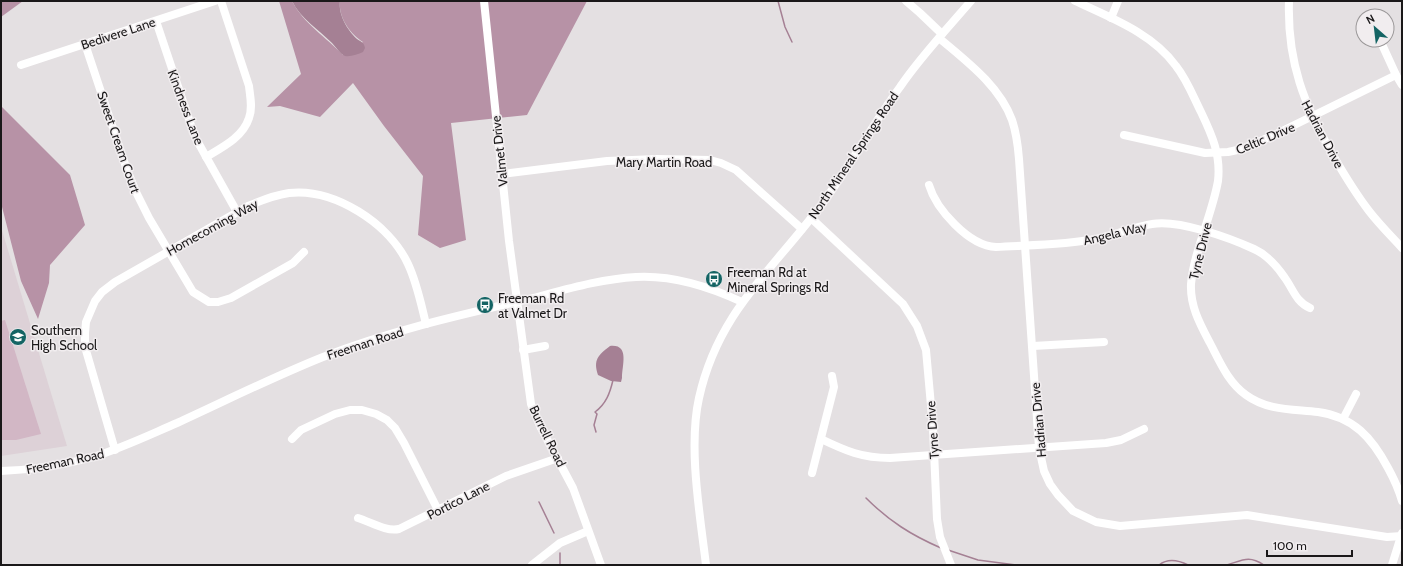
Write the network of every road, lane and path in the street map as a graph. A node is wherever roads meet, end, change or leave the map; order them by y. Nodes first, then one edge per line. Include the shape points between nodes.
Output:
1 (215, 1) edge
2 (221, 1) edge
3 (484, 1) edge
4 (906, 1) edge
5 (971, 1) edge
6 (1075, 1) edge
7 (1118, 1) edge
8 (1289, 1) edge
9 (1111, 18) junction
10 (156, 21) junction
11 (941, 36) junction
12 (85, 44) junction
13 (1384, 48) edge
14 (21, 65) dead end
15 (1396, 75) junction
16 (1402, 85) edge
17 (1312, 117) junction
18 (1124, 135) dead end
19 (1218, 153) junction
20 (206, 157) junction
21 (502, 174) junction
22 (929, 185) dead end
23 (237, 212) junction
24 (811, 218) junction
25 (802, 229) junction
26 (1204, 231) junction
27 (1025, 245) junction
28 (1402, 248) edge
29 (169, 251) junction
30 (304, 252) dead end
31 (517, 302) junction
32 (742, 302) junction
33 (1310, 308) dead end
34 (426, 324) junction
35 (1104, 342) dead end
36 (545, 346) dead end
37 (1033, 346) junction
38 (523, 350) junction
39 (832, 376) dead end
40 (1356, 394) dead end
41 (1343, 419) junction
42 (1144, 429) dead end
43 (292, 439) dead end
44 (821, 439) junction
45 (1039, 448) junction
46 (115, 450) junction
47 (934, 455) junction
48 (558, 458) junction
49 (1, 471) edge
50 (812, 474) dead end
51 (1402, 502) edge
52 (438, 510) junction
53 (358, 518) dead end
54 (588, 531) junction
55 (1402, 535) edge
56 (532, 565) edge
57 (601, 565) edge
58 (706, 565) edge
59 (951, 565) edge
60 (1392, 565) edge

1 - 10 street, Bedivere Lane
2 - 20 street via 249,86 250,117 237,136
3 - 21 street, Valmet Drive
4 - 11 street, Hadrian Drive
5 - 11 street, North Mineral Springs Road
6 - 9 street, Tyne Drive
7 - 9 street
8 - 17 street, Hadrian Drive via 1288,27 1293,62
9 - 19 street, Tyne Drive via 1152,42 1176,66 1212,133
10 - 12 street, Bedivere Lane
10 - 20 street, Kindness Lane via 195,137
11 - 24 street, North Mineral Springs Road via 898,88
11 - 27 street, Hadrian Drive via 996,92 1012,120 1018,148
12 - 14 street, Bedivere Lane
12 - 29 street, Sweet Cream Court via 126,167 149,218
13 - 15 street
15 - 16 street
15 - 17 street, Celtic Drive
17 - 19 street, Celtic Drive via 1242,149
17 - 28 street, Hadrian Drive via 1358,196
18 - 19 street, Celtic Drive via 1191,151
19 - 26 street, Tyne Drive via 1218,181
20 - 23 street, Kindness Lane
21 - 25 street, Mary Martin Road via 607,161 657,159 721,162 736,170
21 - 31 street, Valmet Drive
22 - 27 street, Angela Way via 934,199 958,227 974,240 990,247
23 - 29 street, Homecoming Way
23 - 34 street, Homecoming Way via 270,197 289,193 312,194 360,212 379,225 401,252 416,282
24 - 25 street, North Mineral Springs Road
24 - 47 street, Tyne Drive via 903,304 917,326 926,350
25 - 32 street, North Mineral Springs Road
26 - 27 street, Angela Way via 1159,223 1097,239
26 - 33 street, Angela Way via 1263,254 1286,278 1300,302
26 - 41 street, Tyne Drive via 1192,274 1191,294 1202,329 1231,381 1245,394 1264,404
27 - 37 street, Hadrian Drive
29 - 30 street, Sweet Cream Court via 193,292 209,302 218,302 243,292 293,264
29 - 46 street, Homecoming Way via 102,292 86,322 85,347
31 - 32 street, Freeman Road via 595,283 648,276 675,279 728,295
31 - 34 street, Freeman Road
31 - 38 street, Burrell Road
32 - 58 street, North Mineral Springs Road via 717,344 705,374 698,405 695,461
34 - 46 street, Freeman Road via 322,357
35 - 37 street
36 - 38 street
37 - 45 street, Hadrian Drive
38 - 48 street, Burrell Road via 531,404
39 - 44 street via 834,387
40 - 41 street
41 - 51 street, Tyne Drive via 1362,431 1375,446 1392,476
42 - 45 street via 1114,442
43 - 52 street via 301,430 335,414 362,410 376,414 395,428
44 - 47 street via 848,452 868,457
44 - 50 street
45 - 47 street
45 - 55 street, Hadrian Drive via 1048,479 1062,501 1084,518 1103,524 1120,526 1247,515 1387,537
46 - 49 street, Freeman Road via 70,462
47 - 59 street, Tyne Drive via 939,528
48 - 52 street, Portico Lane via 506,476
48 - 54 street, Burrell Road via 573,488
52 - 53 street, Portico Lane via 408,526 394,530 384,529
54 - 56 street via 560,543
54 - 57 street, Burrell Road
55 - 60 street

